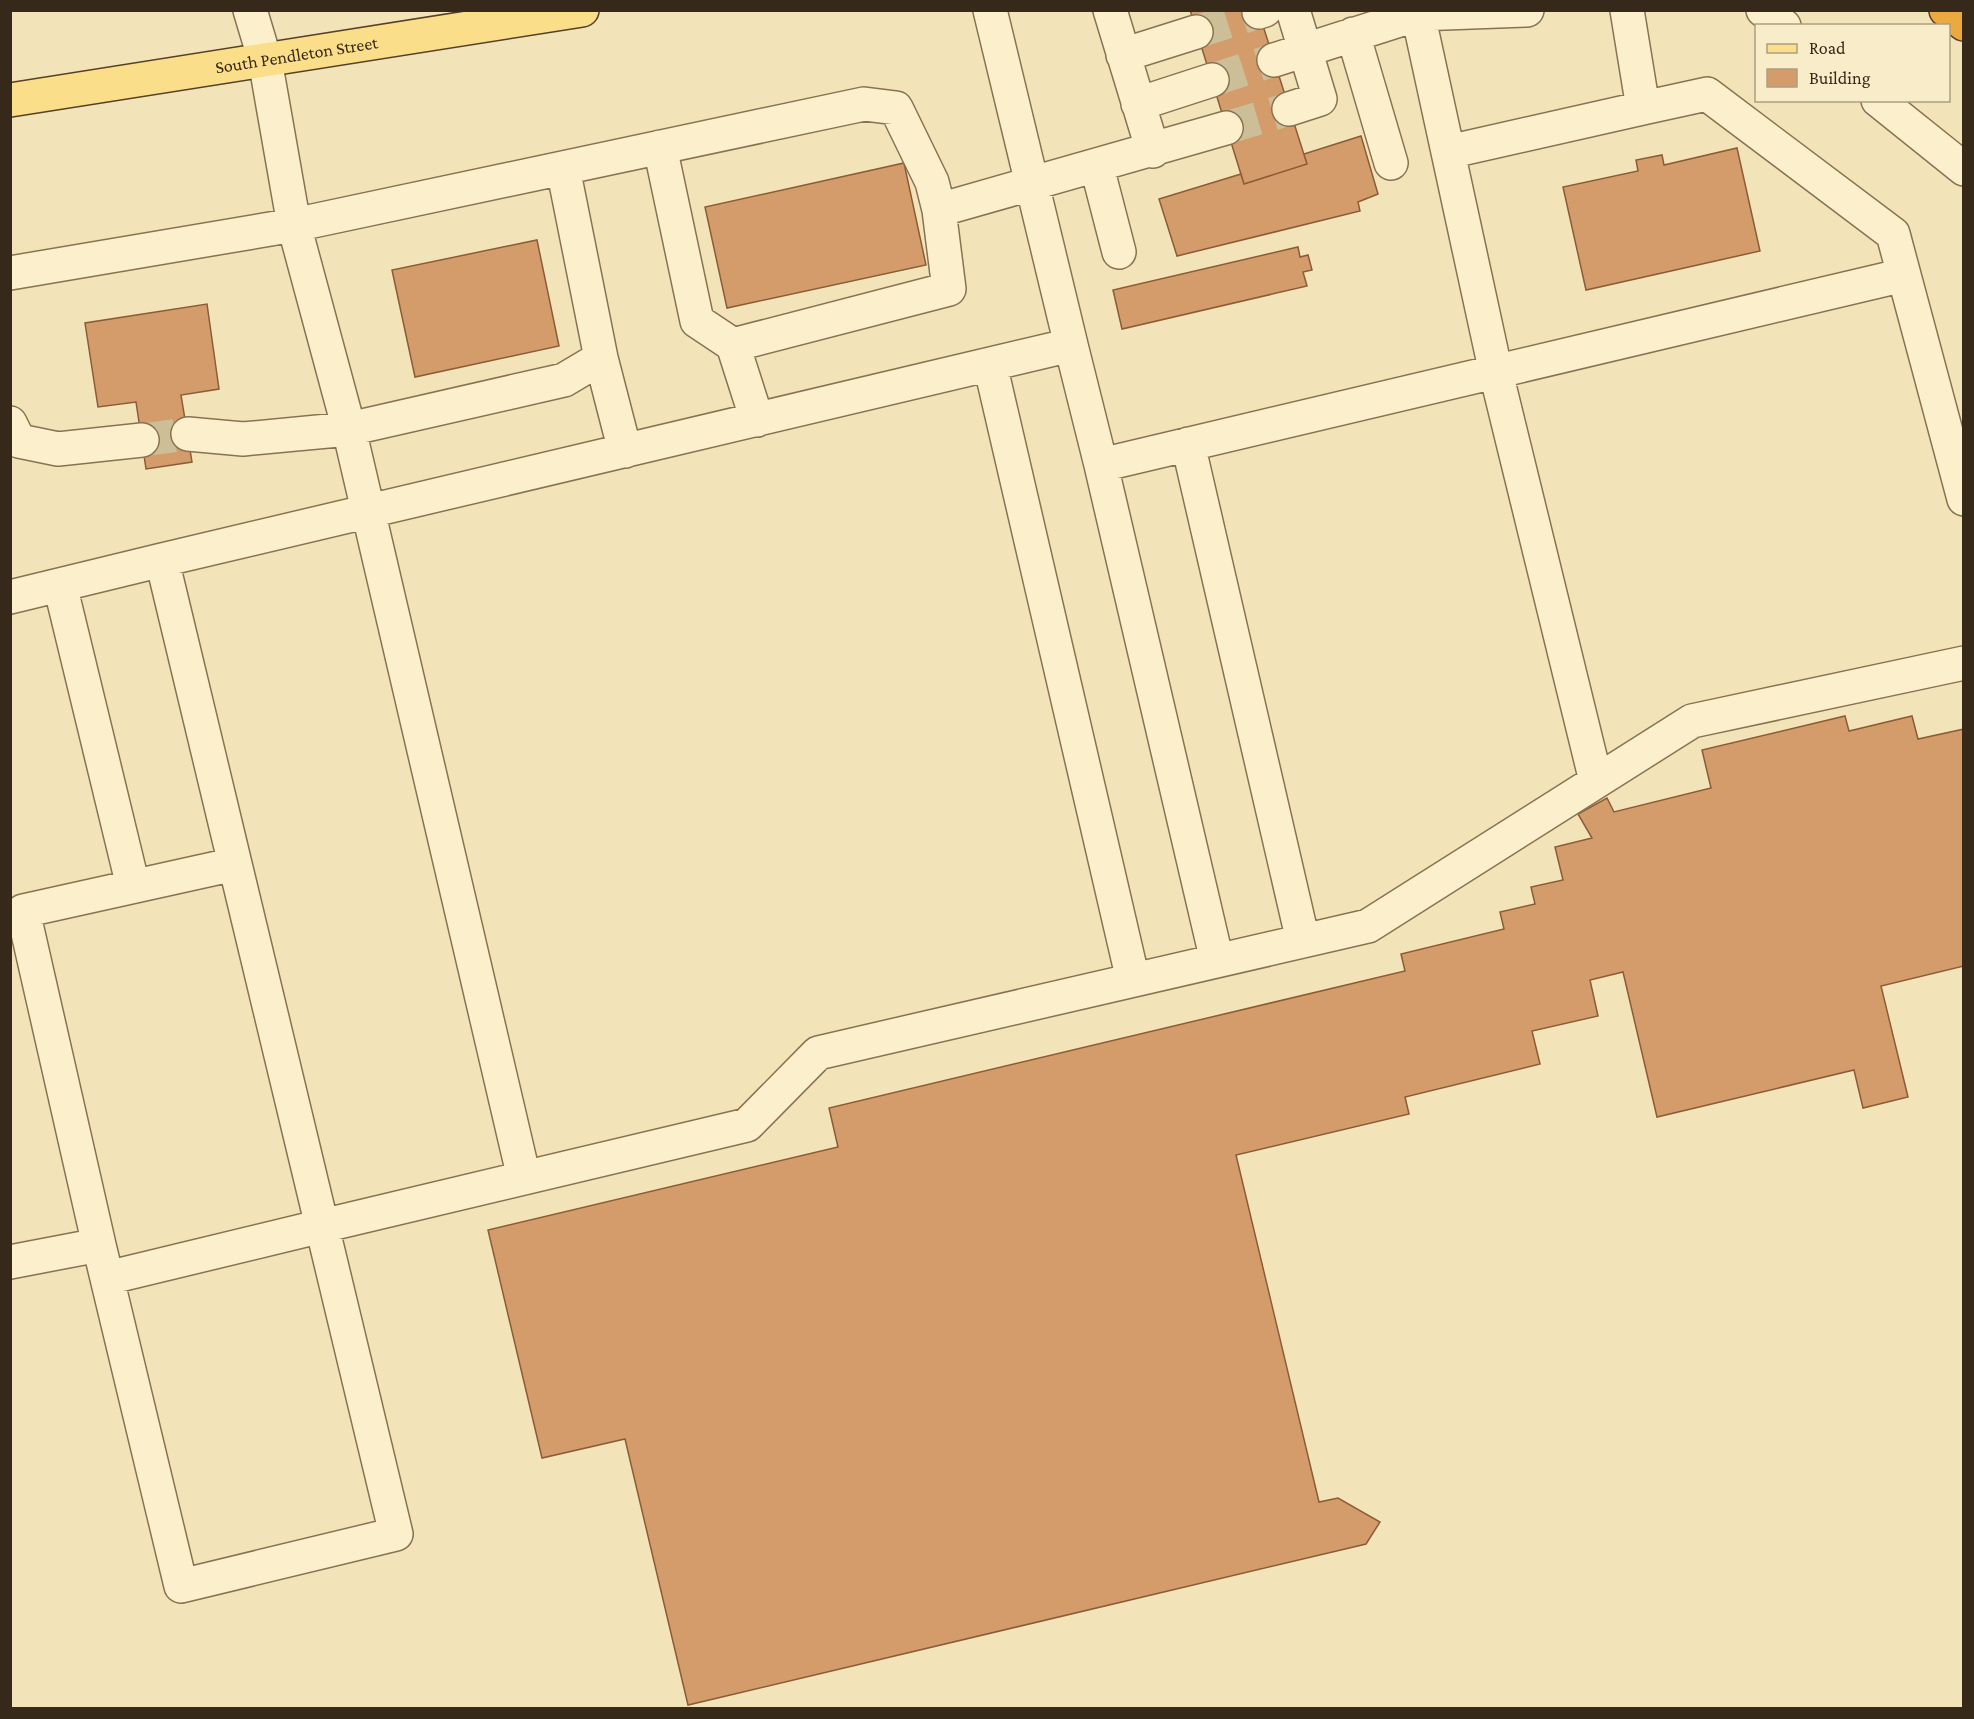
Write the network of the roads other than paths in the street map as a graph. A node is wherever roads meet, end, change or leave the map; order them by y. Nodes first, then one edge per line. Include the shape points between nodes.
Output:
1 (250, 10) edge
2 (990, 10) edge
3 (1110, 10) edge
4 (1293, 10) edge
5 (1527, 10) edge
6 (1627, 10) edge
7 (1763, 10) edge
8 (1946, 10) edge
9 (571, 11) edge
10 (1418, 12) edge
11 (1781, 24) edge
12 (1964, 24) edge
13 (1196, 32) tunnel mouth
14 (1353, 34) junction
15 (1305, 50) junction
16 (1123, 55) junction
17 (265, 60) junction
18 (1274, 60) tunnel mouth
19 (1212, 80) tunnel mouth
20 (10, 100) edge
21 (1880, 102) edge
22 (1138, 104) junction
23 (1643, 108) junction
24 (1289, 109) tunnel mouth
25 (1226, 128) tunnel mouth
26 (660, 147) junction
27 (1153, 151) junction
28 (1448, 152) junction
29 (1391, 163) dead end
30 (1097, 167) junction
31 (563, 168) junction
32 (1964, 169) edge
33 (1031, 185) junction
34 (939, 210) junction
35 (294, 225) junction
36 (1119, 252) dead end
37 (10, 273) edge
38 (1904, 275) junction
39 (733, 345) junction
40 (1071, 345) junction
41 (601, 358) junction
42 (990, 364) junction
43 (1496, 373) junction
44 (757, 420) junction
45 (10, 423) edge
46 (349, 429) junction
47 (188, 434) tunnel mouth
48 (142, 440) tunnel mouth
49 (1188, 444) junction
50 (625, 451) junction
51 (1101, 465) junction
52 (1964, 499) edge
53 (368, 512) junction
54 (162, 560) junction
55 (60, 585) junction
56 (10, 597) edge
57 (1964, 663) edge
58 (1596, 781) junction
59 (235, 864) junction
60 (133, 886) junction
61 (1303, 941) junction
62 (1217, 961) junction
63 (1133, 980) junction
64 (524, 1178) junction
65 (322, 1226) junction
66 (99, 1245) junction
67 (10, 1262) edge
68 (107, 1278) junction

1 - 17 lane
2 - 33 lane
3 - 16 lane
4 - 15 lane
5 - 10 lane
6 - 23 lane
7 - 11 lane
8 - 12 highway
9 - 17 main road, South Pendleton Street
10 - 14 lane
10 - 28 lane
13 - 16 lane
14 - 15 lane
14 - 29 lane
15 - 18 lane
15 - 24 lane via 1320,99
16 - 22 lane
17 - 20 main road, South Pendleton Street
17 - 35 lane
19 - 22 lane
21 - 32 lane
22 - 27 lane
23 - 28 lane
23 - 38 lane via 1707,94 1893,234
25 - 27 lane
26 - 31 lane
26 - 34 lane via 864,104 896,108 932,182
26 - 39 lane via 697,321
27 - 30 lane
28 - 43 lane
30 - 33 lane
30 - 36 lane
31 - 35 lane
31 - 41 lane
33 - 34 lane
33 - 40 lane
34 - 39 lane via 949,289
35 - 37 lane
35 - 46 lane
38 - 43 lane
38 - 52 lane
39 - 44 lane
40 - 42 lane
40 - 51 lane
41 - 46 lane via 564,380
41 - 50 lane
42 - 44 lane
42 - 63 lane
43 - 49 lane
43 - 58 lane
44 - 50 lane
45 - 48 lane via 19,441 58,449
46 - 47 lane via 243,439
46 - 53 lane
49 - 51 lane
49 - 61 lane
50 - 53 lane
51 - 62 lane
53 - 54 lane
53 - 64 lane
54 - 55 lane
54 - 59 lane
55 - 56 lane
55 - 60 lane
57 - 58 lane via 1692,721
58 - 61 lane via 1368,926
59 - 60 lane
59 - 65 lane
60 - 66 lane via 23,911
61 - 62 lane
62 - 63 lane
63 - 64 lane via 818,1053 747,1125
64 - 65 lane
65 - 68 lane
65 - 68 lane via 396,1534 181,1586
66 - 67 lane
66 - 68 lane

